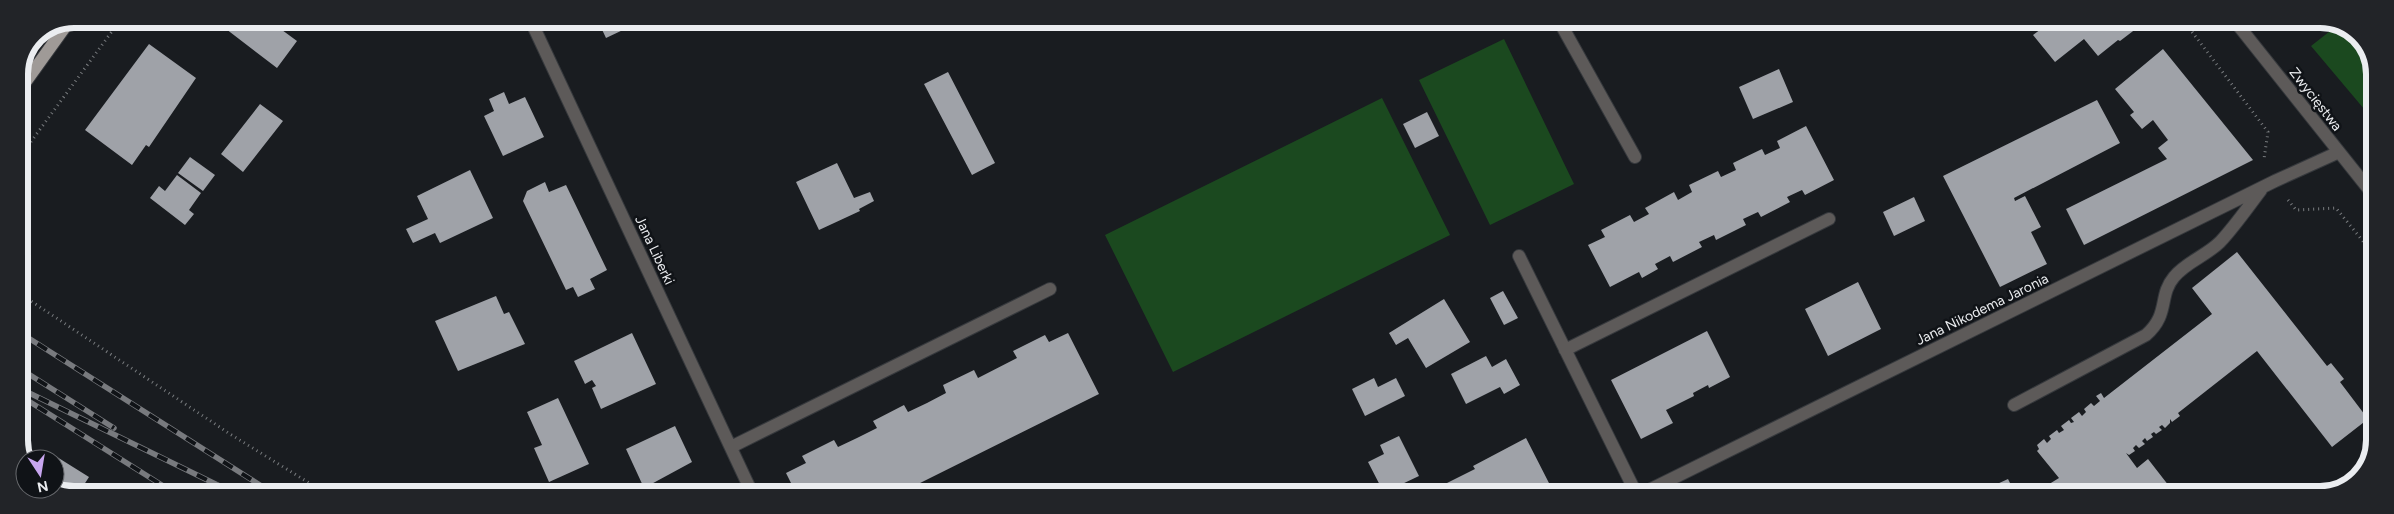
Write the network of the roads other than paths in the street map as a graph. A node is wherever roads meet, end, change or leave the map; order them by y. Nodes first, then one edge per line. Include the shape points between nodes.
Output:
1 (64, 28) edge
2 (534, 28) edge
3 (1563, 28) edge
4 (2240, 28) edge
5 (28, 78) edge
6 (2339, 152) junction
7 (1635, 157) dead end
8 (2270, 184) junction
9 (2366, 186) edge
10 (1829, 219) dead end
11 (1519, 256) dead end
12 (1050, 289) dead end
13 (1565, 350) junction
14 (2014, 405) dead end
15 (731, 448) junction
16 (750, 487) edge
17 (1634, 487) edge
18 (1654, 487) edge

1 - 5 main road
2 - 15 street, Jana Liberki
3 - 7 street
4 - 6 street, Zwycięstwa
6 - 8 street, Jana Nikodema Jaronia
6 - 9 street, Zwycięstwa
8 - 14 street via 2220,242 2173,278 2162,314 2146,335
8 - 18 street, Jana Nikodema Jaronia
10 - 13 street
11 - 13 street
12 - 15 street
13 - 17 street
15 - 16 street, Jana Liberki

